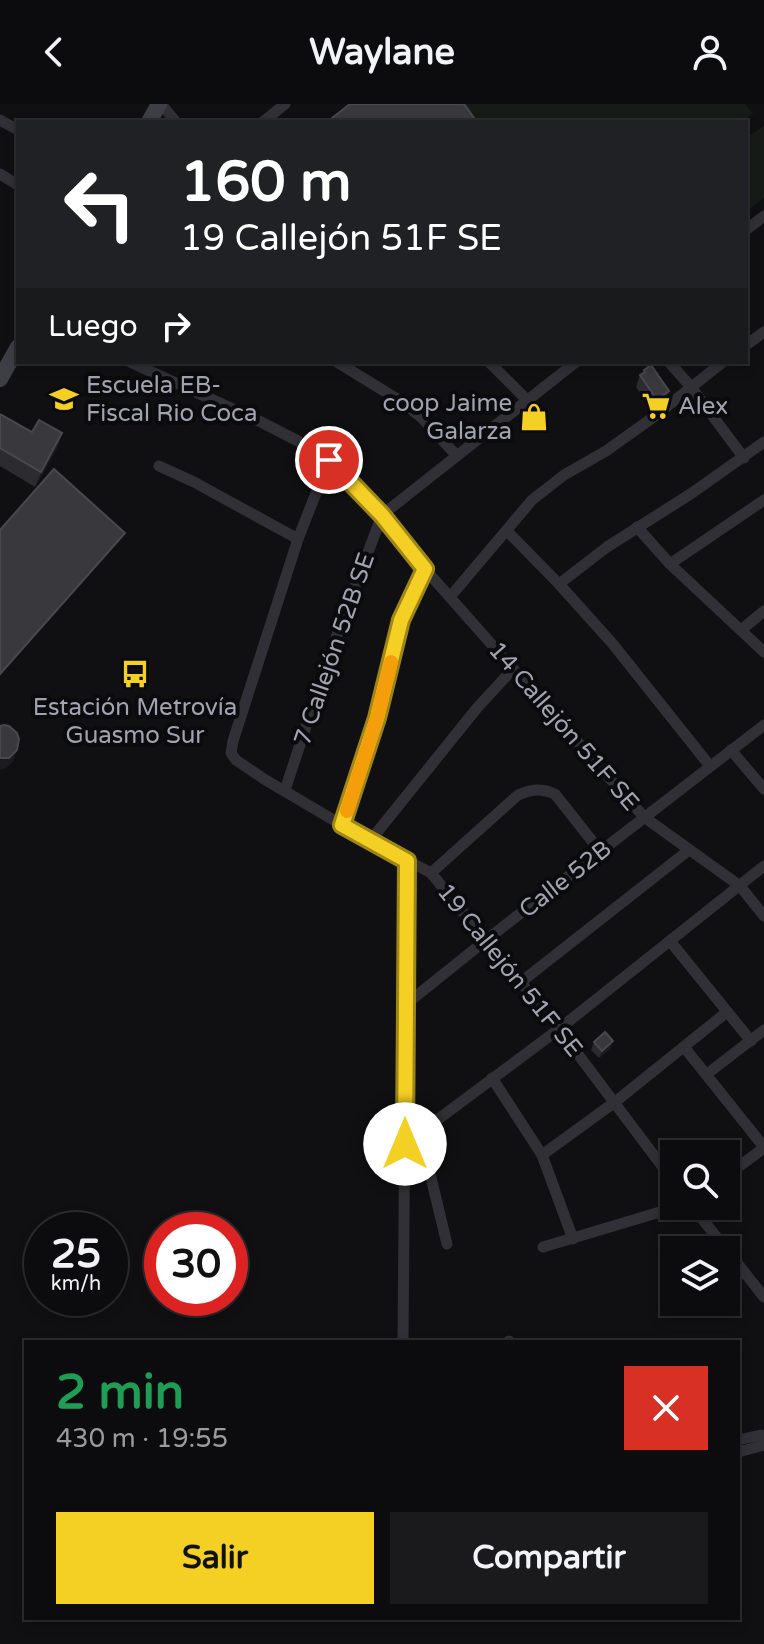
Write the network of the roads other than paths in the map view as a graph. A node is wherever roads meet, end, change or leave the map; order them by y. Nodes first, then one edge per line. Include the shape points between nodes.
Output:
1 (160, 104) edge
2 (285, 104) edge
3 (174, 120) edge
4 (265, 120) edge
5 (764, 216) edge
6 (748, 228) edge
7 (16, 351) edge
8 (134, 364) edge
9 (340, 364) edge
10 (491, 364) edge
11 (573, 364) edge
12 (671, 364) edge
13 (720, 364) edge
14 (0, 379) edge
15 (691, 387) junction
16 (527, 400) junction
17 (764, 442) edge
18 (457, 456) junction
19 (744, 458) junction
20 (329, 460) junction
21 (159, 466) dead end
22 (764, 500) edge
23 (382, 515) junction
24 (637, 527) junction
25 (507, 531) junction
26 (298, 539) junction
27 (670, 564) junction
28 (425, 569) junction
29 (559, 584) junction
30 (450, 597) junction
31 (764, 611) edge
32 (741, 630) junction
33 (764, 652) edge
34 (513, 669) junction
35 (764, 725) edge
36 (731, 750) junction
37 (710, 766) junction
38 (764, 789) edge
39 (285, 790) junction
40 (644, 817) junction
41 (342, 825) junction
42 (370, 841) junction
43 (689, 850) junction
44 (600, 851) junction
45 (407, 861) junction
46 (764, 866) edge
47 (431, 873) junction
48 (740, 886) junction
49 (764, 916) edge
50 (486, 940) junction
51 (670, 941) junction
52 (521, 982) junction
53 (405, 1005) junction
54 (727, 1012) junction
55 (559, 1029) junction
56 (764, 1030) edge
57 (751, 1041) junction
58 (684, 1047) junction
59 (707, 1074) junction
60 (492, 1078) junction
61 (615, 1102) junction
62 (420, 1132) junction
63 (405, 1144) junction
64 (764, 1147) edge
65 (542, 1155) junction
66 (660, 1163) edge
67 (740, 1165) edge
68 (660, 1212) edge
69 (703, 1220) edge
70 (573, 1239) junction
71 (447, 1244) dead end
72 (543, 1247) dead end
73 (764, 1297) edge
74 (403, 1340) edge
75 (764, 1436) edge
76 (740, 1440) edge
77 (764, 1445) edge
78 (740, 1451) edge

1 - 3 street
2 - 4 street
5 - 6 street
7 - 14 street
8 - 20 street, 14 Callejón 51F SE via 259,421
9 - 18 street via 412,410
10 - 16 street
11 - 16 street
12 - 15 street
13 - 15 street
15 - 19 street
15 - 25 street via 532,500
16 - 18 street
17 - 19 street
18 - 23 street
19 - 24 street
20 - 23 street, 14 Callejón 51F SE
20 - 26 street
21 - 26 street
22 - 27 street
23 - 28 street, 14 Callejón 51F SE
23 - 39 street, 7 Callejón 52B SE
24 - 27 street
24 - 29 street
25 - 29 street
25 - 30 street
26 - 39 street, 19 Callejón 51F SE via 231,753
27 - 32 street
28 - 30 street, 14 Callejón 51F SE
28 - 41 street via 401,620 377,718
29 - 37 street
30 - 34 street, 14 Callejón 51F SE
31 - 32 street
32 - 33 street
34 - 40 street, 14 Callejón 51F SE
34 - 42 street
35 - 36 street, Calle 52B
36 - 37 street, Calle 52B
36 - 38 street
37 - 40 street, Calle 52B
39 - 41 street, 19 Callejón 51F SE
40 - 43 street, 14 Callejón 51F SE
40 - 44 street, Calle 52B
41 - 42 street, 19 Callejón 51F SE
42 - 45 street, 19 Callejón 51F SE
43 - 48 street, 14 Callejón 51F SE
43 - 52 street
44 - 47 street via 555,794 530,790
44 - 50 street, Calle 52B
45 - 47 street, 19 Callejón 51F SE
45 - 53 street
46 - 48 street
47 - 50 street, 19 Callejón 51F SE
48 - 49 street, 14 Callejón 51F SE
48 - 51 street
50 - 52 street, 19 Callejón 51F SE
50 - 53 street, Calle 52B
51 - 54 street
51 - 55 street
52 - 55 street, 19 Callejón 51F SE
53 - 63 street
54 - 57 street
54 - 58 street
55 - 60 street
55 - 61 street, 19 Callejón 51F SE
56 - 57 street
57 - 59 street
58 - 59 street
58 - 61 street
59 - 64 street
60 - 62 street
60 - 65 street
61 - 65 street
61 - 66 street, 19 Callejón 51F SE
62 - 63 street
62 - 71 street
63 - 74 street
64 - 67 street
65 - 70 street
68 - 70 street
69 - 73 street
70 - 72 street
75 - 76 street
77 - 78 street

